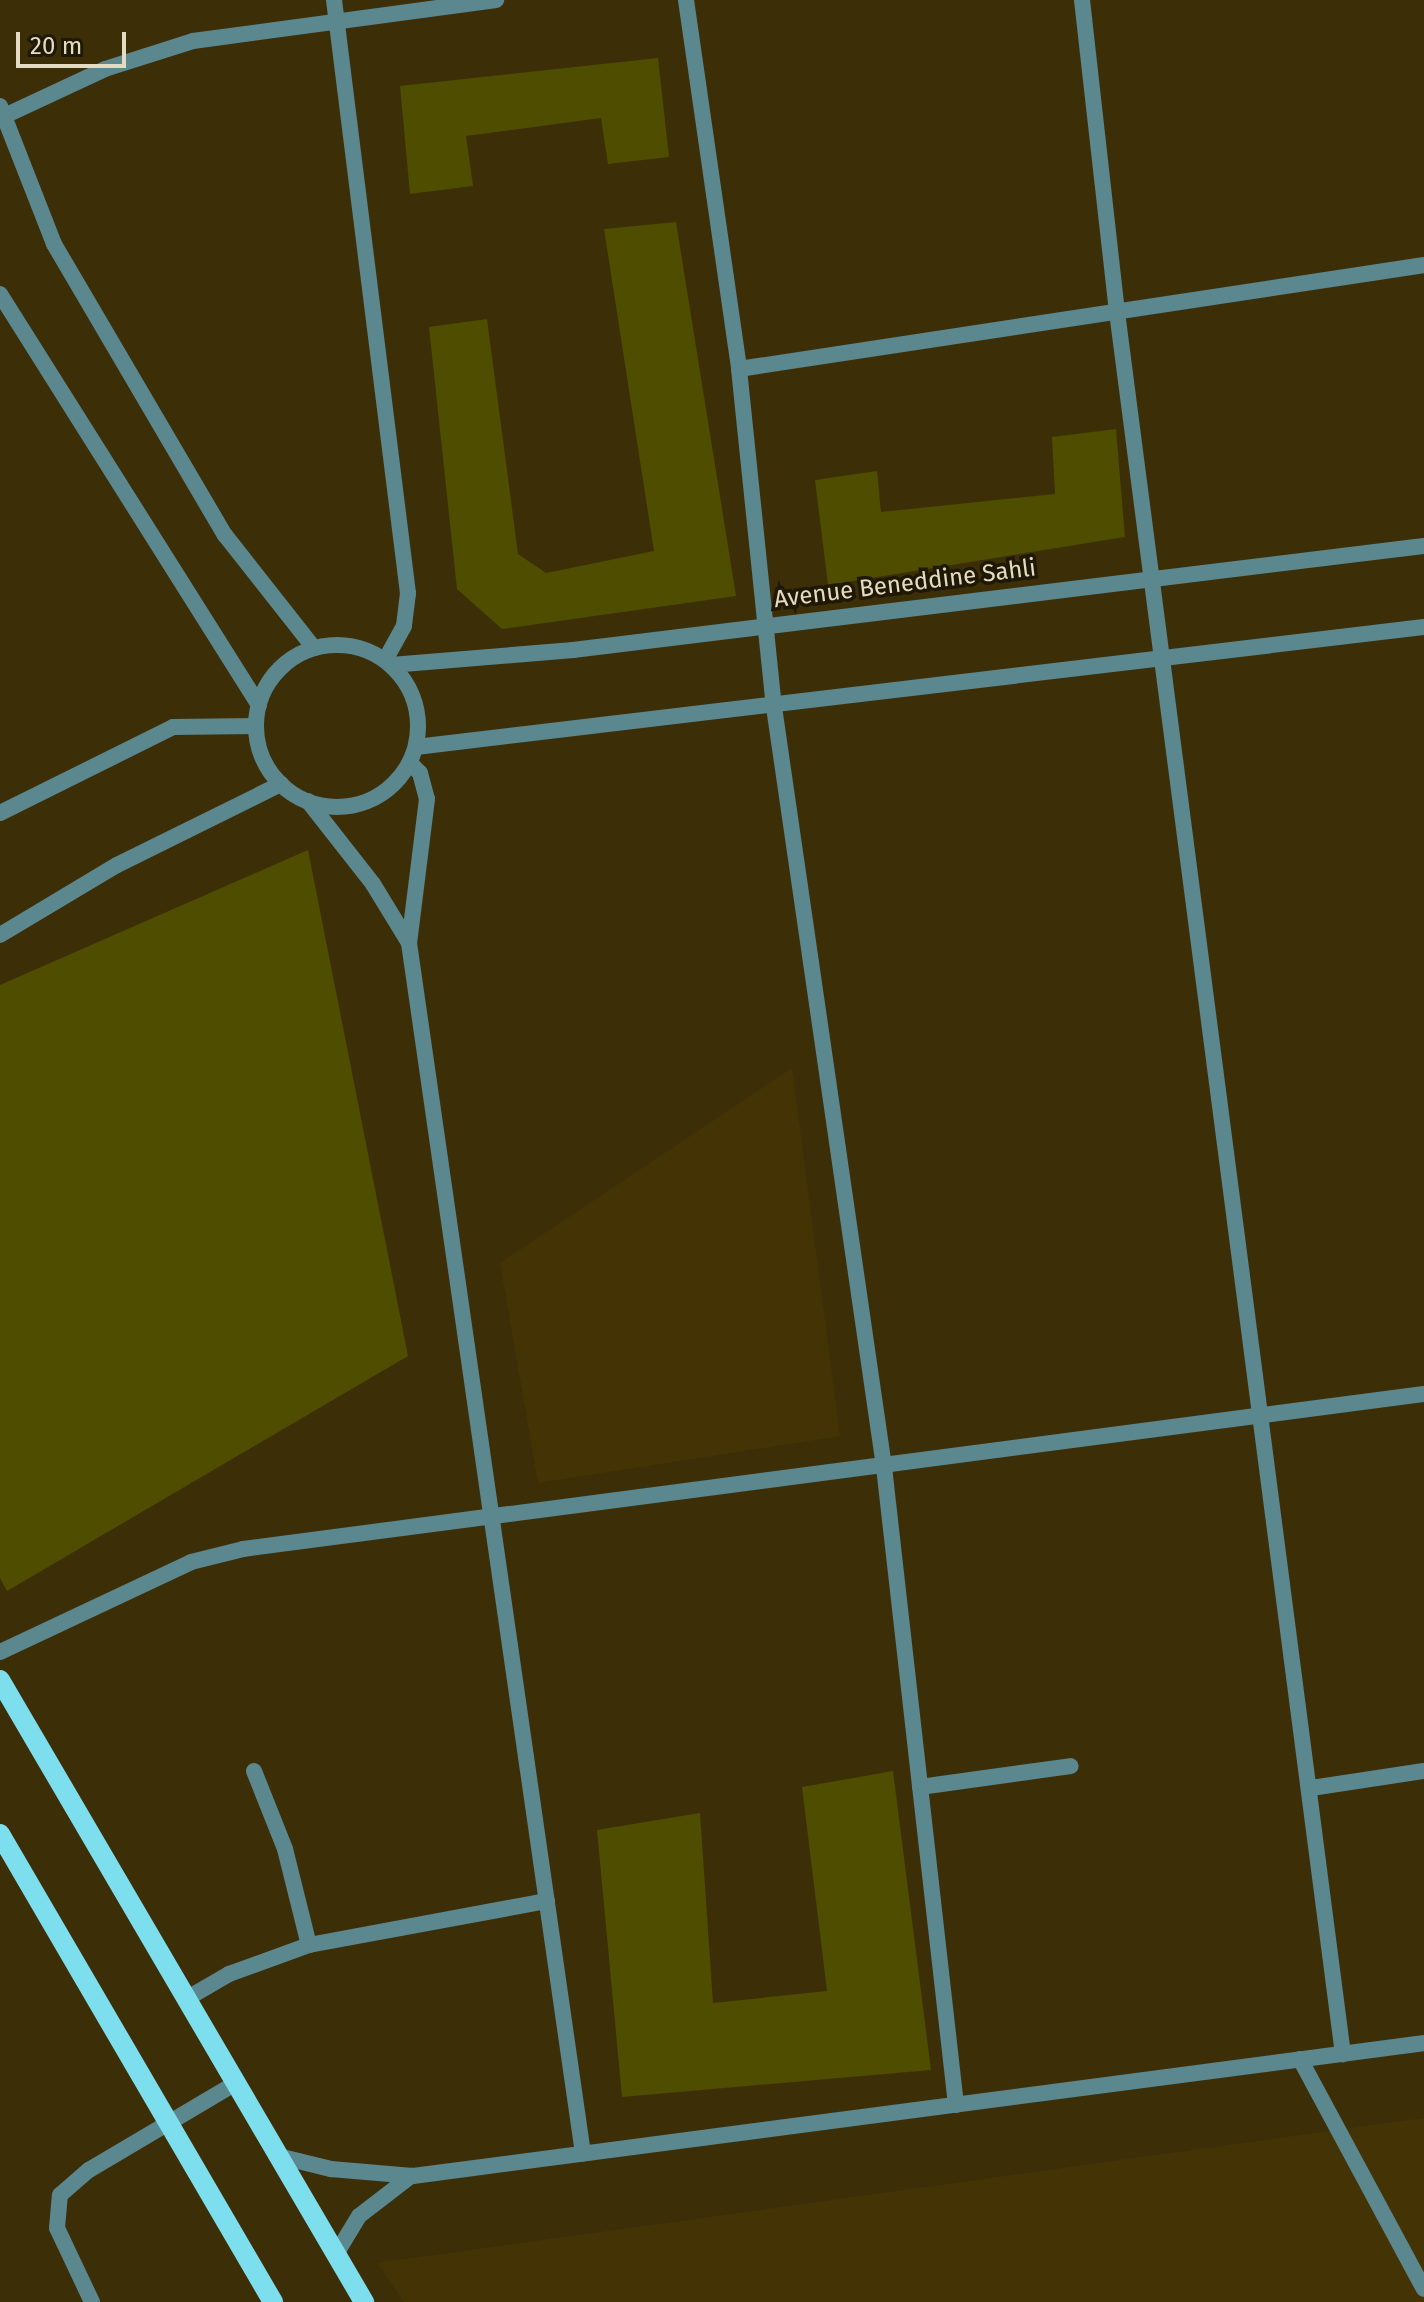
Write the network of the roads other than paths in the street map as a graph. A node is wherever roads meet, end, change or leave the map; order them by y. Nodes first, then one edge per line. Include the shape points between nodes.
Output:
1 (334, 0) edge
2 (496, 0) edge
3 (686, 0) edge
4 (1082, 0) edge
5 (337, 20) junction
6 (1, 113) edge
7 (1424, 265) edge
8 (0, 294) edge
9 (1117, 312) junction
10 (739, 369) junction
11 (1424, 546) edge
12 (1155, 579) junction
13 (766, 624) junction
14 (1424, 627) edge
15 (314, 648) junction
16 (1164, 658) junction
17 (388, 662) junction
18 (259, 705) junction
19 (774, 707) junction
20 (256, 726) junction
21 (413, 755) junction
22 (281, 784) junction
23 (308, 801) junction
24 (0, 813) edge
25 (0, 935) edge
26 (409, 943) junction
27 (1424, 1394) edge
28 (1262, 1417) junction
29 (884, 1467) junction
30 (491, 1517) junction
31 (0, 1652) edge
32 (0, 1680) edge
33 (1071, 1766) dead end
34 (254, 1771) dead end
35 (1424, 1771) edge
36 (920, 1787) junction
37 (1311, 1788) junction
38 (0, 1834) edge
39 (547, 1901) junction
40 (309, 1945) junction
41 (186, 1999) junction
42 (1424, 2043) edge
43 (1343, 2054) junction
44 (1300, 2059) junction
45 (236, 2083) junction
46 (956, 2105) junction
47 (168, 2123) junction
48 (583, 2154) junction
49 (278, 2156) junction
50 (413, 2176) junction
51 (336, 2254) junction
52 (1424, 2289) edge
53 (92, 2302) edge
54 (273, 2302) edge
55 (364, 2302) edge

1 - 5 street
2 - 5 street
3 - 10 street
4 - 9 street
5 - 6 street via 149,53
5 - 17 street via 408,593 404,626
6 - 15 street via 27,186 69,271 225,535
7 - 9 street
8 - 18 street
9 - 10 street
9 - 12 street
10 - 13 street
11 - 12 street, Avenue Beneddine Sahli
12 - 13 street, Avenue Beneddine Sahli
12 - 16 street
13 - 17 street, Avenue Beneddine Sahli via 573,650
13 - 19 street
14 - 16 street
15 - 17 street via 351,646
15 - 18 street via 279,669
16 - 19 street
16 - 28 street
17 - 21 street via 404,678 418,711
18 - 20 street
19 - 21 street
19 - 29 street
20 - 22 street via 263,757
20 - 24 street via 173,727
21 - 23 street via 384,793 366,802 327,806
21 - 26 street via 427,799
22 - 23 street
22 - 25 street via 117,865
23 - 26 street via 373,884
26 - 30 street
27 - 28 street
28 - 29 street
28 - 37 street
29 - 30 street
29 - 36 street
30 - 31 street via 216,1555
30 - 39 street
32 - 41 main road
33 - 36 street
34 - 40 street via 285,1849
35 - 37 street
36 - 46 street
37 - 43 street
38 - 47 main road
39 - 40 street
39 - 48 street
40 - 41 street via 229,1974
41 - 45 main road
42 - 43 street
43 - 44 street
44 - 46 street
44 - 52 street
45 - 47 street
45 - 49 main road
46 - 48 street
47 - 53 street via 89,2170 60,2195 57,2228
47 - 54 main road
48 - 50 street
49 - 50 street via 331,2169
49 - 51 main road
50 - 51 street via 375,2200
51 - 55 main road

